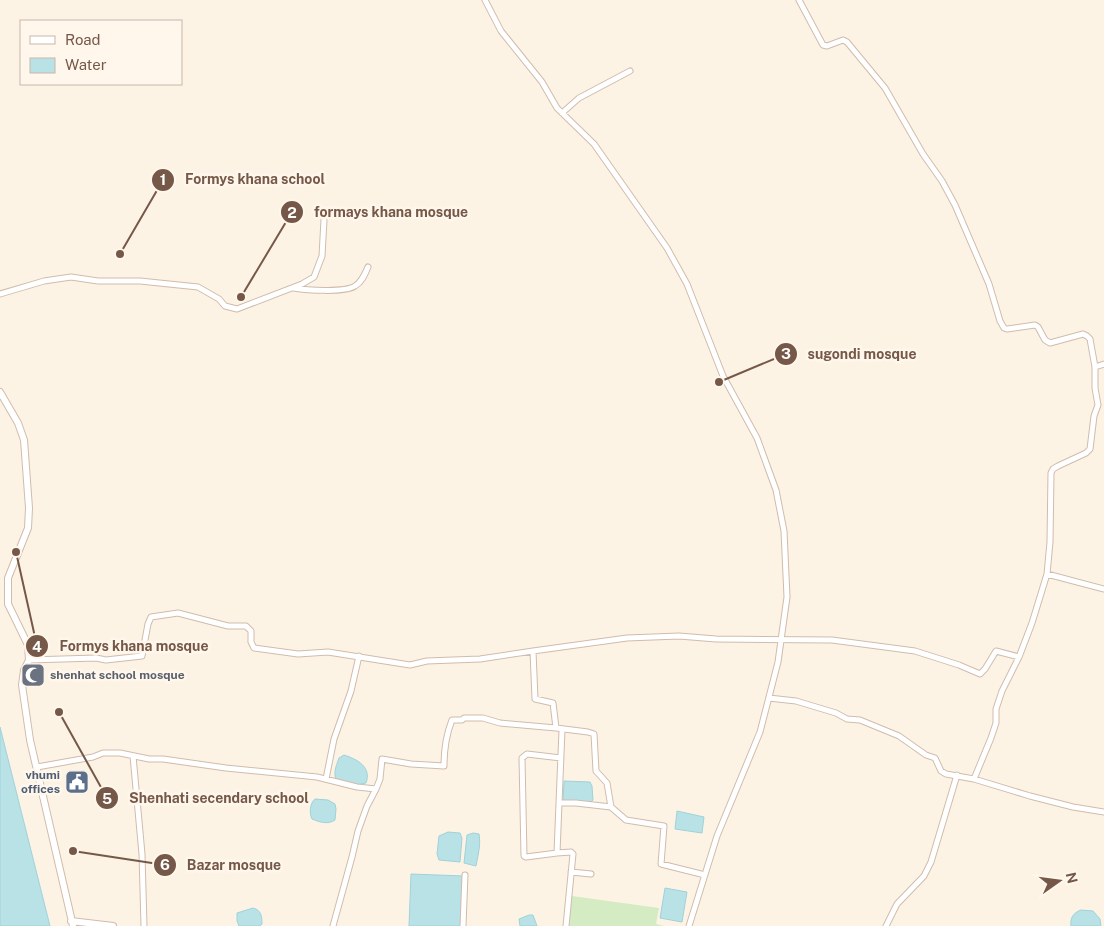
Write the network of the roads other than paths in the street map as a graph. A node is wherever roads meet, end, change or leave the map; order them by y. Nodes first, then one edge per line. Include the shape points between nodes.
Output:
1 (485, 0) edge
2 (799, 0) edge
3 (630, 71) dead end
4 (562, 113) junction
5 (324, 220) dead end
6 (368, 267) dead end
7 (292, 288) junction
8 (0, 294) edge
9 (1104, 364) edge
10 (1096, 366) junction
11 (0, 392) edge
12 (1047, 574) junction
13 (1104, 588) edge
14 (783, 640) junction
15 (533, 651) junction
16 (360, 656) junction
17 (1019, 657) junction
18 (29, 660) junction
19 (769, 698) junction
20 (556, 728) junction
21 (562, 730) junction
22 (133, 756) junction
23 (561, 758) junction
24 (37, 767) junction
25 (957, 775) junction
26 (326, 779) junction
27 (974, 779) junction
28 (376, 789) junction
29 (559, 804) junction
30 (611, 807) junction
31 (1104, 812) edge
32 (557, 853) junction
33 (571, 872) junction
34 (591, 874) dead end
35 (464, 875) dead end
36 (705, 875) junction
37 (72, 923) edge
38 (689, 925) edge
39 (113, 926) edge
40 (144, 926) edge
41 (333, 926) edge
42 (464, 926) edge
43 (566, 926) edge
44 (697, 926) edge
45 (886, 926) edge

1 - 4 street via 501,31
2 - 10 street via 823,45 847,42 885,88 955,205 1004,328 1035,326 1050,343 1083,334 1088,336
3 - 4 street via 595,88
4 - 14 street via 594,144 667,248 687,284 723,376 757,438 776,490 784,531 787,597
5 - 7 street via 322,256 314,277
6 - 7 street via 362,281 354,288
7 - 8 street via 237,309 225,306 198,287 140,281 71,278 44,281
9 - 10 street
10 - 12 street via 1098,405 1090,449 1051,473
11 - 18 street via 18,422 24,440 28,528 8,578 8,604 28,645
12 - 13 street
12 - 17 street
14 - 15 street via 679,636 627,638
14 - 17 street via 832,640 915,651 980,674 996,651
14 - 19 street
15 - 16 street via 410,664
15 - 20 street via 534,697 553,703
16 - 18 street via 328,652 298,654 254,648 251,631 246,626 228,626 178,613 151,617 142,656 106,660
16 - 26 street via 334,740
17 - 27 street via 1002,691 996,709 996,724
18 - 24 street via 22,686
19 - 25 street via 860,720 899,736 935,758 946,774
19 - 36 street via 760,732 717,836
20 - 21 street
20 - 28 street via 500,723 483,718 452,720 444,750 444,766 382,759
21 - 23 street
21 - 30 street via 588,732 595,736 596,772 607,783
22 - 24 street via 103,753
22 - 26 street
22 - 40 street via 142,854
23 - 29 street
23 - 32 street via 526,754 522,763 525,857
24 - 37 street
25 - 27 street
25 - 45 street via 931,862 924,876 897,904
26 - 28 street
27 - 31 street via 1030,796
28 - 41 street via 358,830
29 - 30 street
29 - 32 street
30 - 36 street via 626,820 664,826 661,864
32 - 33 street via 572,852
33 - 34 street
33 - 43 street
35 - 42 street
36 - 38 street
37 - 39 street
38 - 44 street

